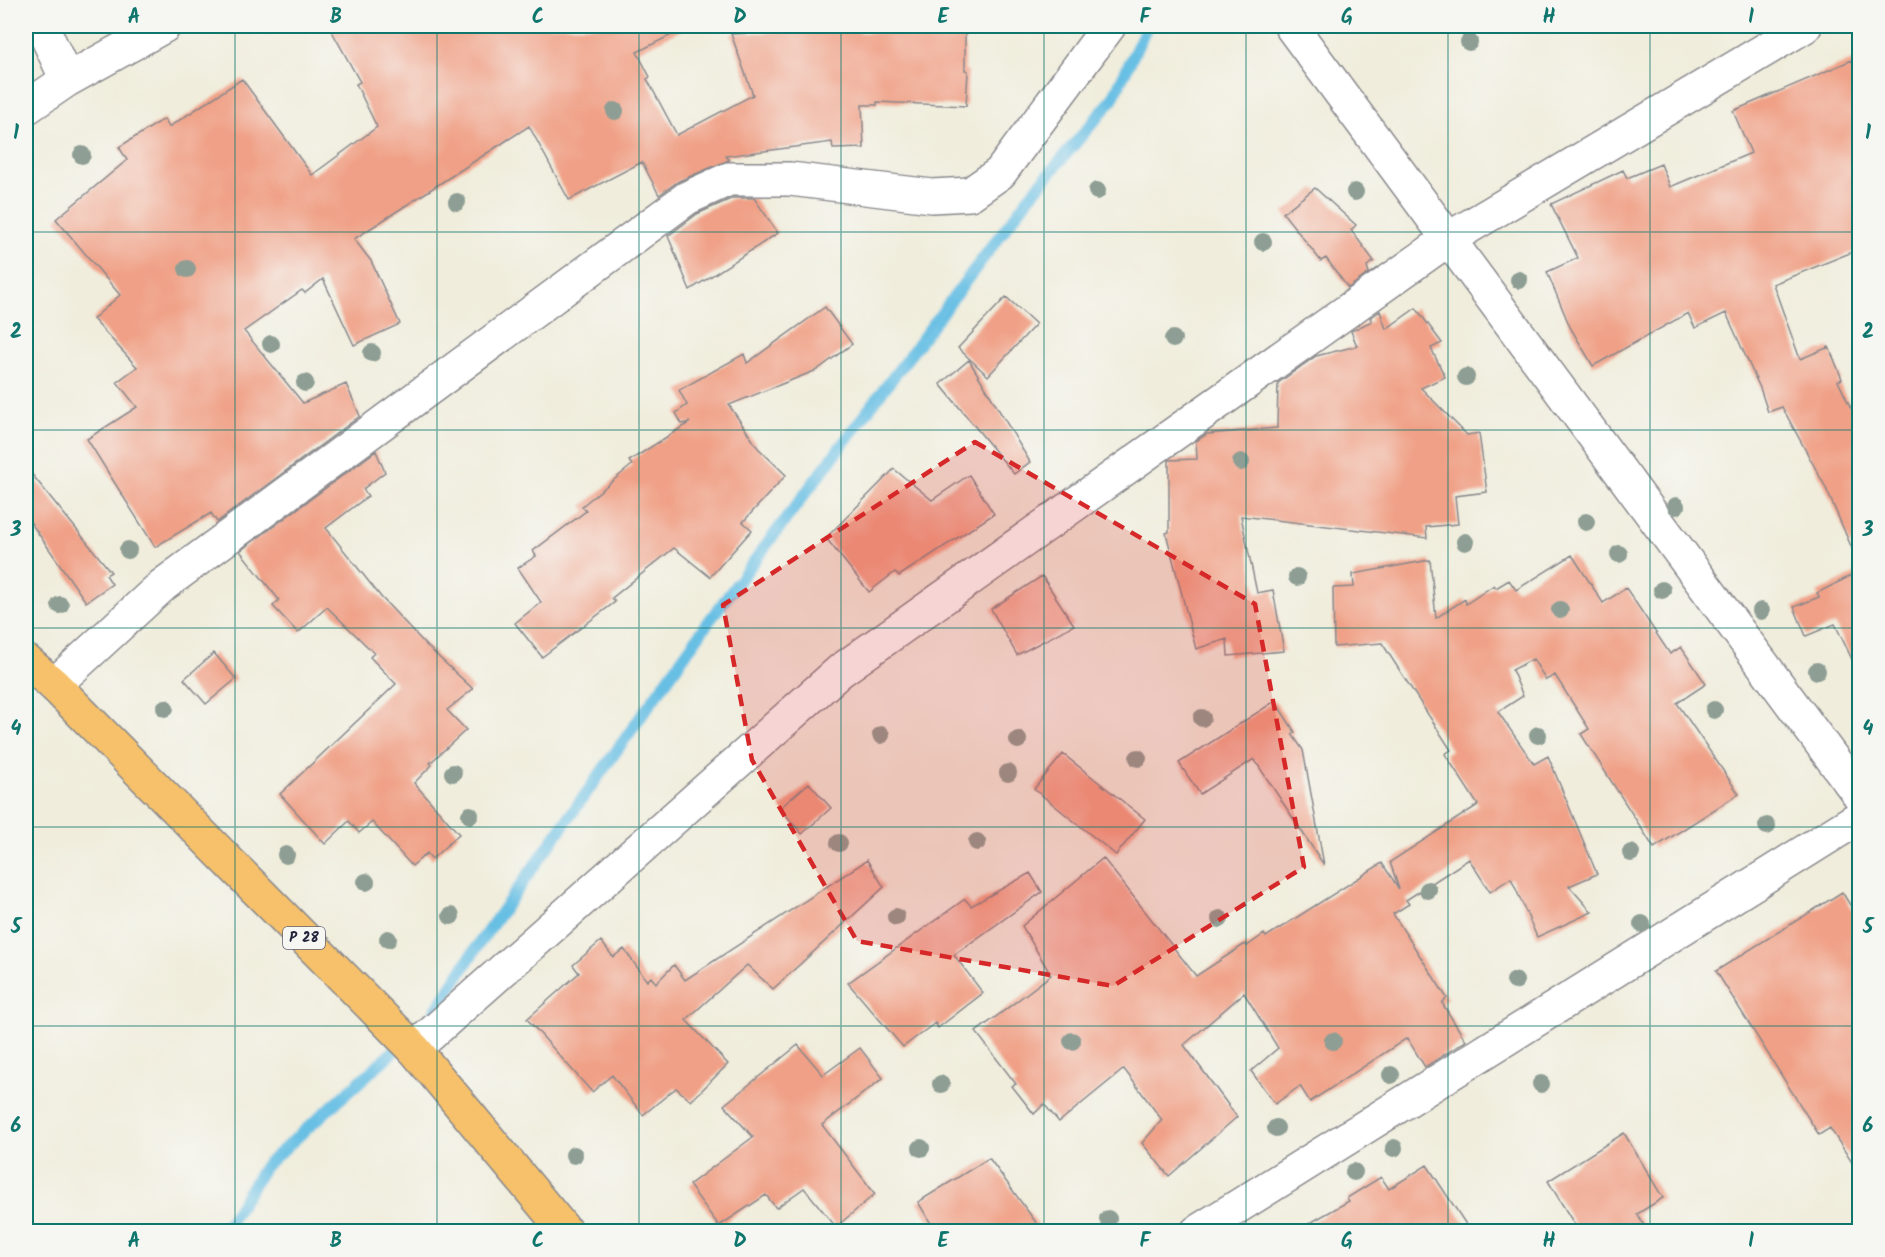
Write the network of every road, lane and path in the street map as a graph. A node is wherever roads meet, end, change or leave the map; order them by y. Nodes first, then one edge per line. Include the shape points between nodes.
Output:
1 (42, 26) edge
2 (164, 26) edge
3 (1109, 26) edge
4 (1291, 26) edge
5 (1804, 26) edge
6 (67, 80) junction
7 (26, 108) edge
8 (1450, 238) junction
9 (26, 661) edge
10 (54, 685) junction
11 (1860, 796) edge
12 (1860, 817) edge
13 (414, 1049) junction
14 (566, 1232) edge
15 (1197, 1232) edge

1 - 6 street
2 - 6 street
3 - 10 street via 1000,173 970,194 932,196 790,179 729,179 687,198 163,585
4 - 8 street
5 - 8 street
6 - 7 street
8 - 11 street
8 - 13 street via 840,671
9 - 10 main road, P 28
10 - 13 main road, P 28
12 - 15 street
13 - 14 main road, P 28

